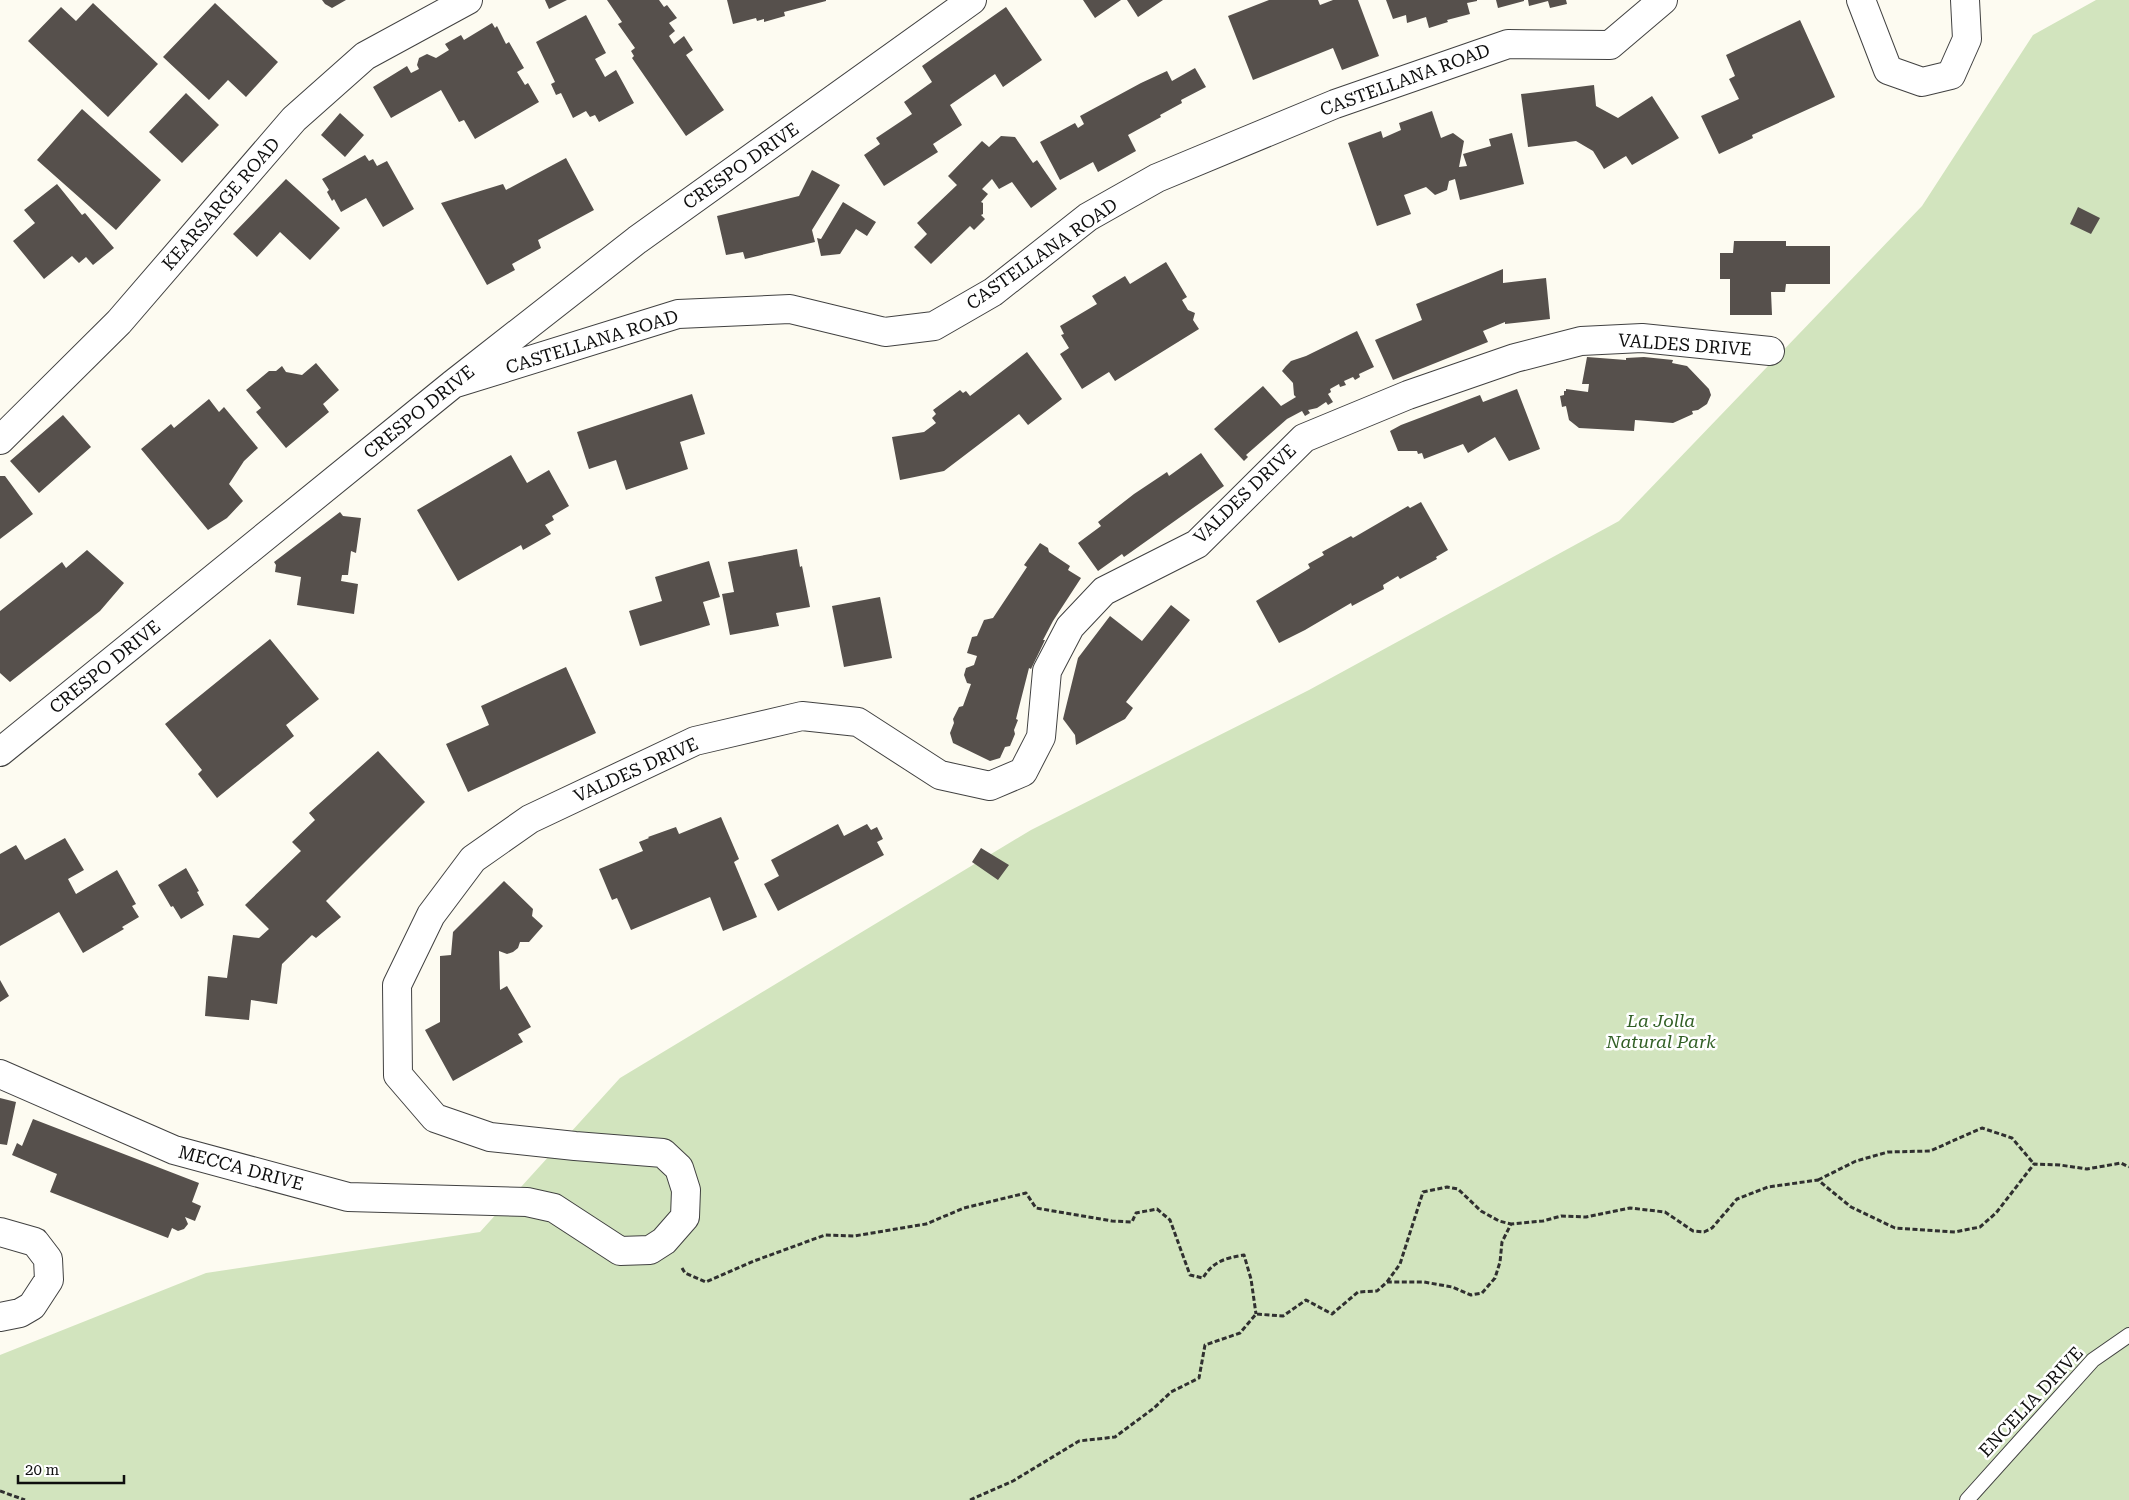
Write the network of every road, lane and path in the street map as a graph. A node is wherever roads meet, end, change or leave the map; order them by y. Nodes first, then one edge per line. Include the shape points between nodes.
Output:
1 (468, 0) edge
2 (972, 0) edge
3 (1664, 0) edge
4 (1861, 0) edge
5 (1965, 0) edge
6 (1770, 351) dead end
7 (453, 384) junction
8 (0, 440) edge
9 (0, 752) edge
10 (0, 1074) edge
11 (2034, 1164) junction
12 (2129, 1167) edge
13 (1818, 1180) junction
14 (496, 1200) joint
15 (1511, 1224) junction
16 (0, 1232) edge
17 (664, 1241) junction
18 (1387, 1282) junction
19 (1256, 1314) junction
20 (0, 1317) edge
21 (2129, 1335) edge
22 (0, 1491) edge
23 (24, 1500) edge
24 (970, 1500) edge
25 (1967, 1500) edge

1 - 8 street, KEARSARGE ROAD via 365,56 294,119 119,322
2 - 7 street, CRESPO DRIVE via 638,240
3 - 7 street, CASTELLANA ROAD via 1610,45 1508,44 1335,104 1157,178 1088,217 993,292 934,326 885,332 790,308 678,314
4 - 5 street via 1888,70 1922,82 1951,75 1967,39
6 - 17 street, VALDES DRIVE via 1642,338 1580,341 1515,358 1408,394 1304,438 1196,544 1104,590 1070,627 1047,671 1041,737 1023,772 990,786 940,775 858,722 802,716 695,741 530,819 473,860 431,915 397,985 398,1075 435,1118 490,1137 663,1152 679,1168 686,1190 685,1216
7 - 9 street, CRESPO DRIVE
10 - 14 street, MECCA DRIVE via 174,1150 348,1197
11 - 12 path via 2087,1169 2121,1163
11 - 13 path via 2012,1138 1982,1128 1930,1151 1888,1152 1856,1162
11 - 13 path via 1996,1213 1980,1227 1955,1232 1895,1228 1851,1207
13 - 15 path via 1768,1187 1737,1199 1712,1228 1704,1232 1692,1231 1665,1212 1630,1208 1586,1217 1561,1216
14 - 17 street, VALDES DRIVE via 554,1208 620,1251 650,1250
15 - 18 path via 1502,1242 1495,1278 1482,1293 1471,1295 1438,1283
15 - 18 path via 1481,1211 1458,1189 1447,1187 1423,1192 1400,1264
16 - 20 street via 36,1242 48,1259 50,1280 32,1306
17 - 19 path via 685,1273 706,1282 825,1235 854,1236 926,1224 964,1208 1026,1193 1036,1208 1112,1221 1132,1222 1136,1213 1157,1209 1170,1220 1190,1275 1204,1278 1222,1258 1244,1254
18 - 19 path via 1377,1291 1358,1292 1332,1314 1306,1300 1283,1316
19 - 24 path via 1240,1333 1205,1345 1199,1378 1171,1392 1115,1437 1079,1441 1012,1482
21 - 25 lane, ENCELIA DRIVE via 2093,1360
22 - 23 path

